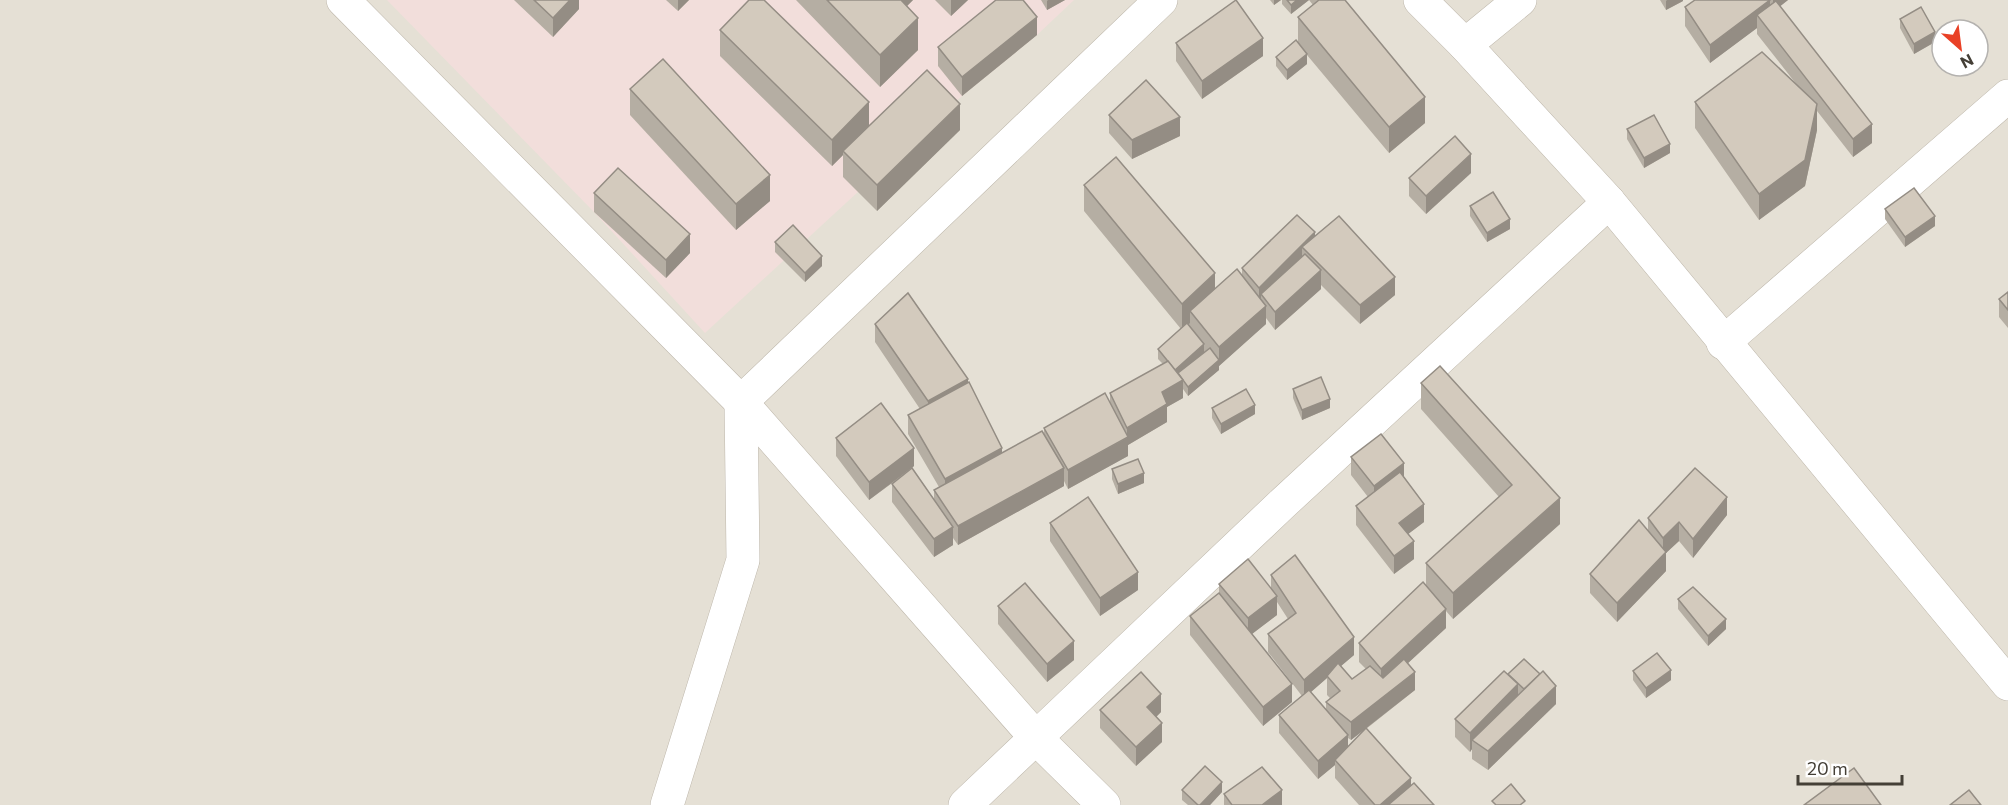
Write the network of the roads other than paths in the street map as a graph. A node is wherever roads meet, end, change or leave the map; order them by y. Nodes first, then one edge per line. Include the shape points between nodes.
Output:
1 (343, 0) edge
2 (1161, 0) edge
3 (1420, 0) edge
4 (1520, 0) edge
5 (1465, 45) junction
6 (2008, 96) edge
7 (1609, 202) junction
8 (1723, 343) junction
9 (741, 402) junction
10 (2008, 684) edge
11 (1037, 739) junction
12 (667, 805) edge
13 (965, 805) edge
14 (1104, 805) edge

1 - 9 street
2 - 9 street
3 - 5 street
4 - 5 street
5 - 7 street
6 - 8 street
7 - 8 street
7 - 11 street
8 - 10 street
9 - 11 street
9 - 12 street via 743,560
11 - 13 street
11 - 14 street

